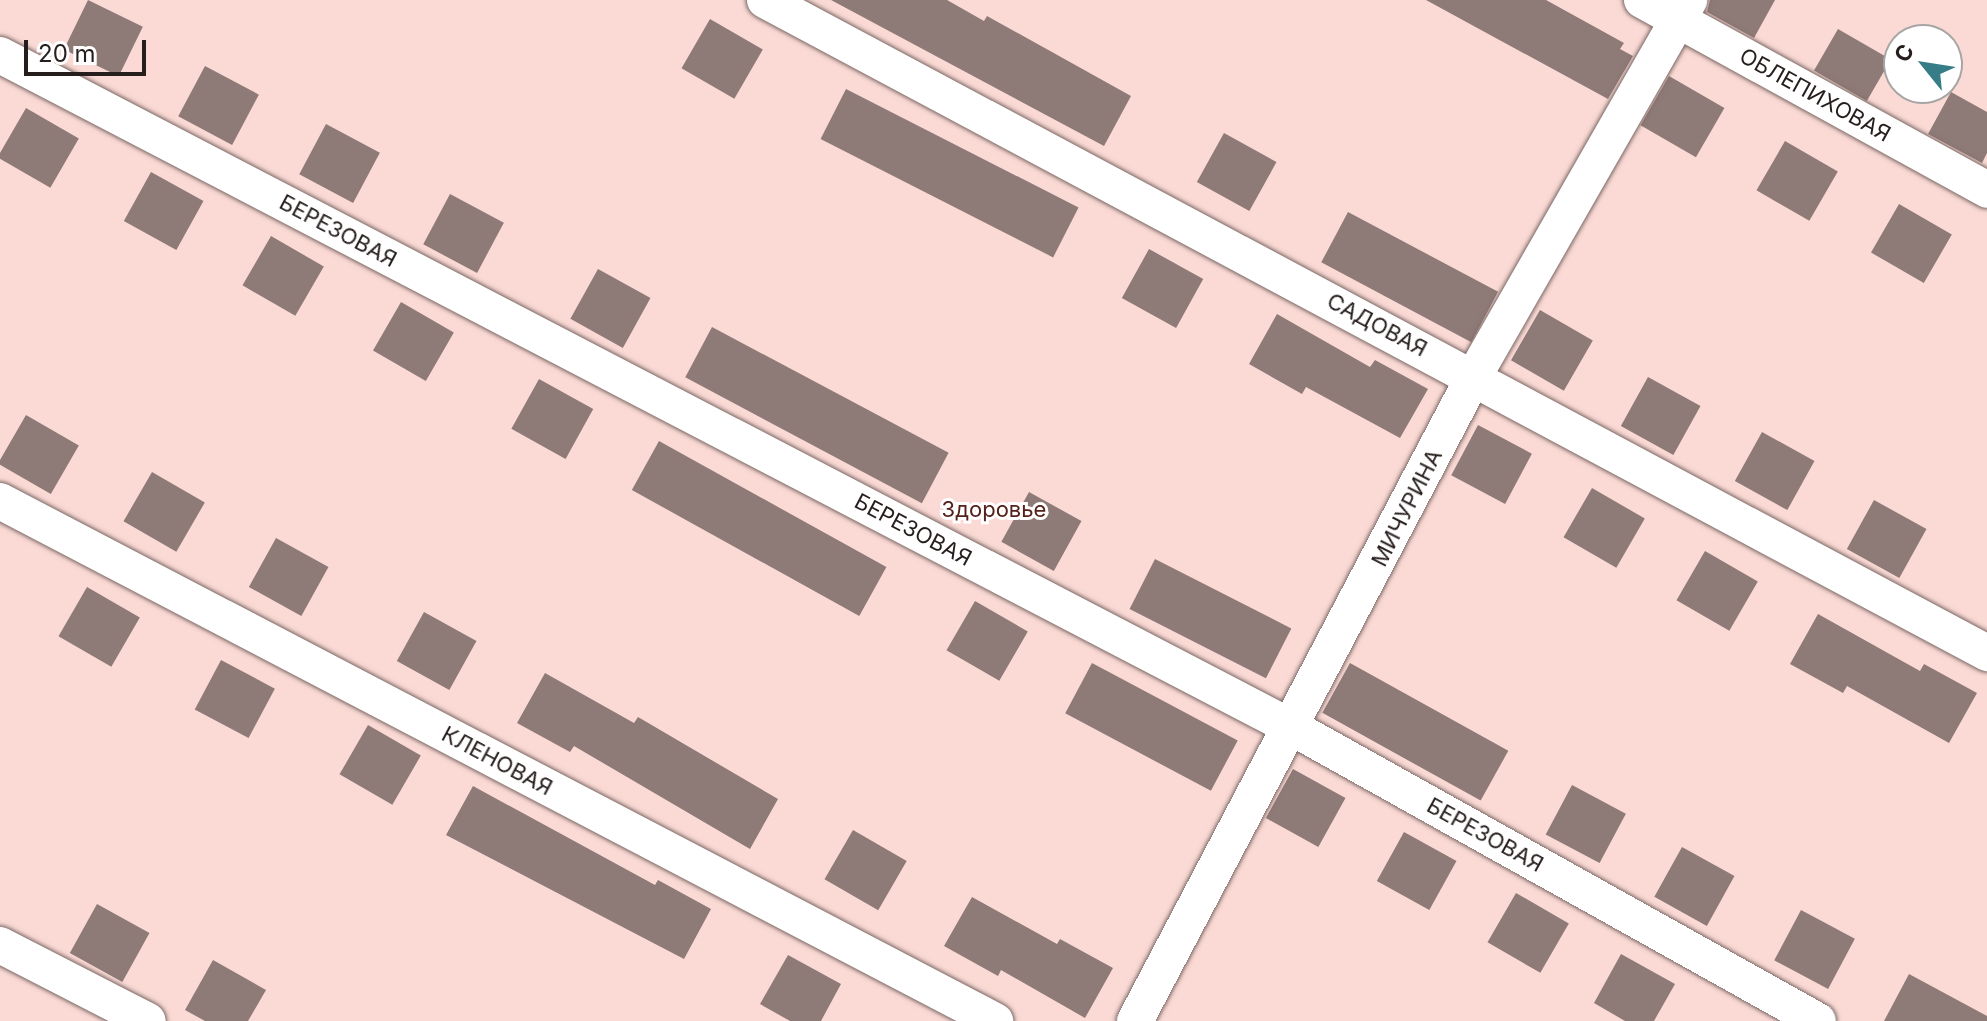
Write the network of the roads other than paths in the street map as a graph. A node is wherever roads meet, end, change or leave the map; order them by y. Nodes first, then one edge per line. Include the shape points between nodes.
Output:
1 (765, 0) edge
2 (1642, 0) edge
3 (1683, 10) edge
4 (0, 55) edge
5 (1987, 190) edge
6 (1474, 376) junction
7 (0, 501) edge
8 (1987, 653) edge
9 (1293, 728) junction
10 (0, 945) edge
11 (148, 1021) edge
12 (995, 1021) edge
13 (1135, 1021) edge
14 (1818, 1021) edge

1 - 6 street, САДОВАЯ
2 - 3 street, ОБЛЕПИХОВАЯ
3 - 5 street, ОБЛЕПИХОВАЯ
3 - 6 street, МИЧУРИНА
4 - 9 street, БЕРЕЗОВАЯ
6 - 8 street, САДОВАЯ
6 - 9 street, МИЧУРИНА
7 - 12 street, КЛЕНОВАЯ
9 - 13 street, МИЧУРИНА
9 - 14 street, БЕРЕЗОВАЯ
10 - 11 street

